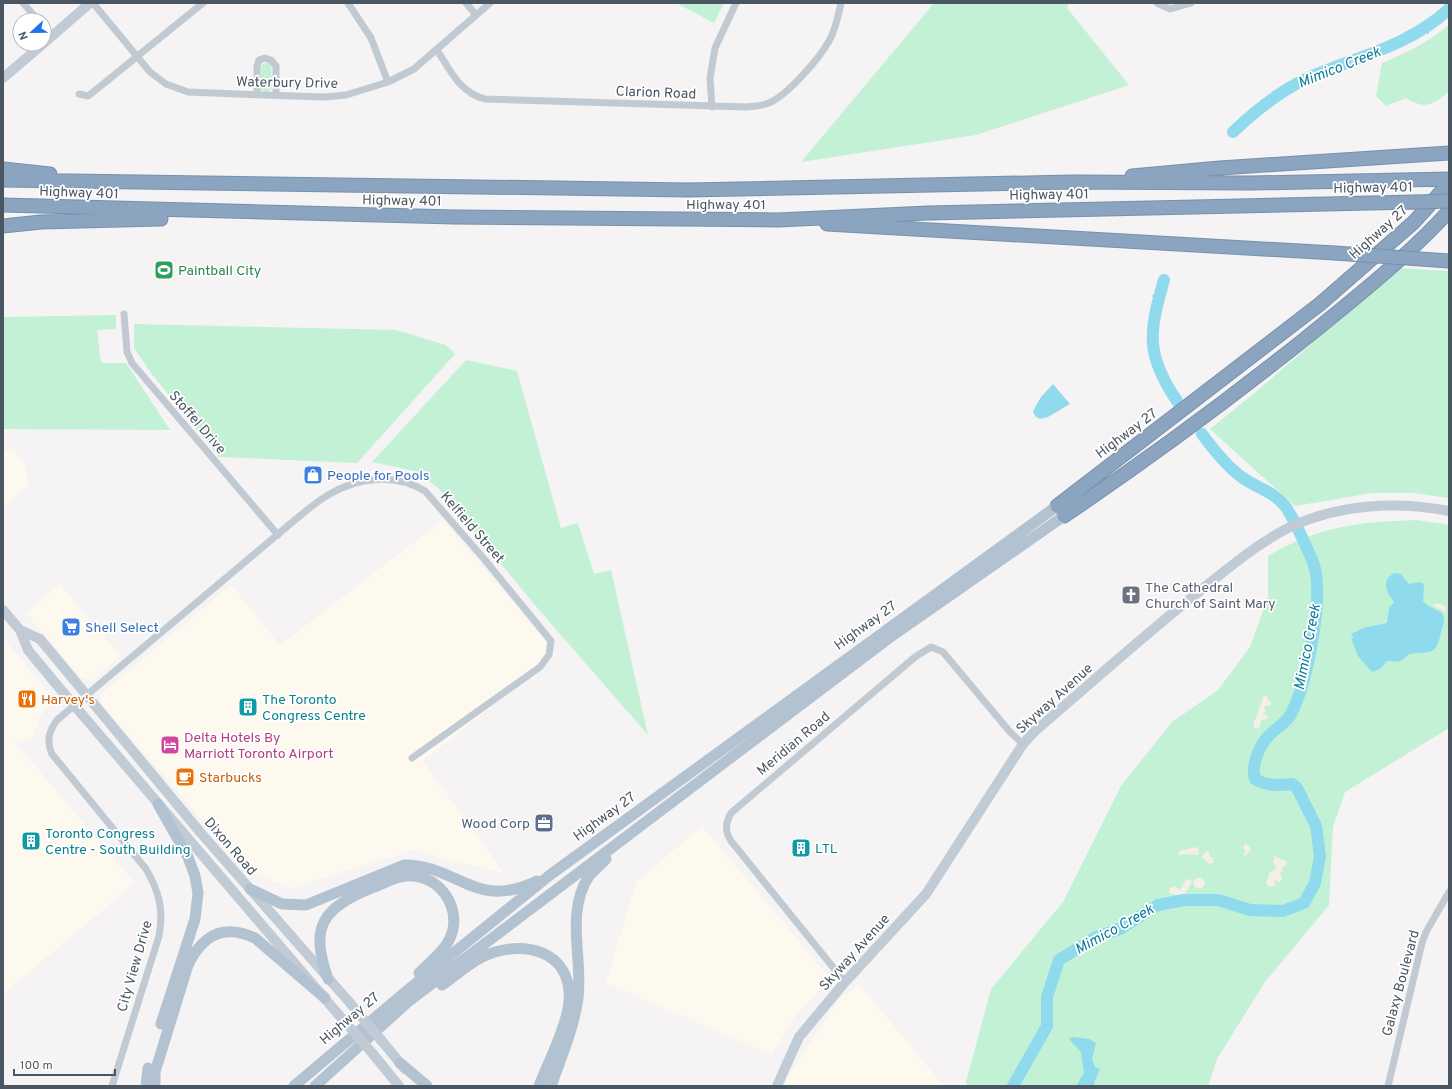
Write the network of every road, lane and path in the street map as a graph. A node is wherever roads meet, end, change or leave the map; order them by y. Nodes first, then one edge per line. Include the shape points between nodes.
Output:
1 (23, 3) edge
2 (90, 3) edge
3 (93, 3) edge
4 (203, 3) edge
5 (348, 3) edge
6 (466, 3) edge
7 (490, 3) edge
8 (736, 3) edge
9 (842, 3) edge
10 (1157, 3) edge
11 (1191, 3) edge
12 (31, 12) edge
13 (476, 15) junction
14 (52, 36) edge
15 (437, 50) junction
16 (33, 52) edge
17 (138, 56) junction
18 (3, 78) edge
19 (388, 82) junction
20 (79, 94) dead end
21 (257, 95) junction
22 (276, 95) junction
23 (712, 107) junction
24 (1449, 153) edge
25 (3, 169) edge
26 (1449, 179) edge
27 (3, 180) edge
28 (89, 182) junction
29 (1072, 182) junction
30 (1449, 183) edge
31 (1449, 201) edge
32 (3, 205) edge
33 (1449, 212) edge
34 (264, 213) junction
35 (778, 220) junction
36 (3, 226) edge
37 (1449, 261) edge
38 (124, 314) dead end
39 (1060, 511) junction
40 (1449, 511) edge
41 (278, 535) junction
42 (3, 610) edge
43 (20, 630) junction
44 (86, 695) junction
45 (74, 705) junction
46 (1023, 744) junction
47 (412, 758) dead end
48 (158, 804) junction
49 (200, 832) junction
50 (622, 840) junction
51 (190, 841) junction
52 (550, 875) junction
53 (250, 889) junction
54 (1449, 892) edge
55 (328, 979) junction
56 (845, 982) junction
57 (409, 989) junction
58 (325, 998) junction
59 (409, 1001) junction
60 (400, 1062) junction
61 (112, 1086) edge
62 (146, 1086) edge
63 (155, 1086) edge
64 (294, 1086) edge
65 (315, 1086) edge
66 (399, 1086) edge
67 (419, 1086) edge
68 (426, 1086) edge
69 (539, 1086) edge
70 (551, 1086) edge
71 (777, 1086) edge
72 (1388, 1086) edge

1 - 12 street
2 - 14 main road
3 - 17 street, Waterbury Drive
4 - 17 street
5 - 19 street via 371,38
6 - 13 street
7 - 13 street, Waterbury Drive
8 - 23 street via 715,48 710,78
9 - 23 street, Clarion Road via 830,40 788,90 767,104
10 - 11 street via 1170,9
13 - 15 street, Waterbury Drive
15 - 19 street, Waterbury Drive via 414,69
15 - 23 street, Clarion Road via 460,86 474,96 485,99
16 - 18 main road
17 - 20 street via 88,96
17 - 21 street, Waterbury Drive via 157,79 176,89 200,93
19 - 22 street, Waterbury Drive via 346,95
21 - 22 street, Waterbury Drive
21 - 22 street via 257,66 259,60 265,58 276,66
24 - 29 highway via 1220,168
25 - 28 highway
26 - 29 highway, Highway 401 via 1237,184
27 - 28 highway, Highway 401
28 - 29 highway, Highway 401 via 688,190
30 - 39 highway, Highway 27 via 1414,222 1320,304
31 - 35 highway, Highway 401, bridge via 928,213
32 - 34 highway, Highway 401
33 - 39 highway, Highway 27 via 1383,274 1265,370 1177,437
34 - 35 highway, Highway 401 via 627,220
34 - 36 highway via 41,222
35 - 37 highway, bridge
38 - 41 street, Stoffel Drive via 127,352 132,363
39 - 50 main road, Highway 27
39 - 52 main road, Highway 27
40 - 46 main road, Skyway Avenue via 1417,506 1375,505 1326,514 1275,535 1245,555 1177,610
41 - 44 street, Kelfield Street
41 - 47 street, Kelfield Street via 326,496 350,484 387,479 415,485 434,501 550,641 549,655 540,667
42 - 43 main road, Dixon Road
43 - 44 main road, Dixon Road via 40,639
43 - 45 main road, Dixon Road via 28,650
44 - 45 street, Kelfield Street
44 - 49 main road, Dixon Road
45 - 48 main road, Dixon Road
45 - 61 street, City View Drive via 53,726 48,736 50,749 146,869 156,888 161,911 159,936
46 - 56 main road, Skyway Avenue via 926,894
46 - 56 street, Meridian Road via 943,652 931,647 731,813 726,827 731,841
48 - 51 main road, Dixon Road
48 - 62 main road via 188,857 196,876 198,893 195,919 150,1060
49 - 51 main road
49 - 53 main road, Dixon Road
50 - 59 main road, Highway 27
50 - 70 main road via 590,875 579,896 575,918 579,963 578,999
51 - 58 main road, Dixon Road
52 - 53 main road via 515,889 491,892 477,889 429,868 404,865 315,902 293,905 282,904
52 - 57 main road, Highway 27
53 - 55 main road, Dixon Road
54 - 72 street, Galaxy Boulevard via 1422,943
55 - 57 main road via 319,945 322,928 331,911 349,897 400,877 414,876 433,881 441,887 455,917 448,943 418,974
55 - 60 main road, Dixon Road, bridge
56 - 71 main road, Skyway Avenue via 799,1037
57 - 64 main road, Highway 27
58 - 63 main road via 255,938 234,931 207,939 196,950 188,965 154,1072
58 - 66 main road, Dixon Road, bridge
59 - 65 main road, Highway 27
59 - 69 main road via 433,991 482,957 506,950 525,949 547,955 557,962 564,973 569,985 569,1002
60 - 67 main road, Dixon Road
60 - 68 main road

